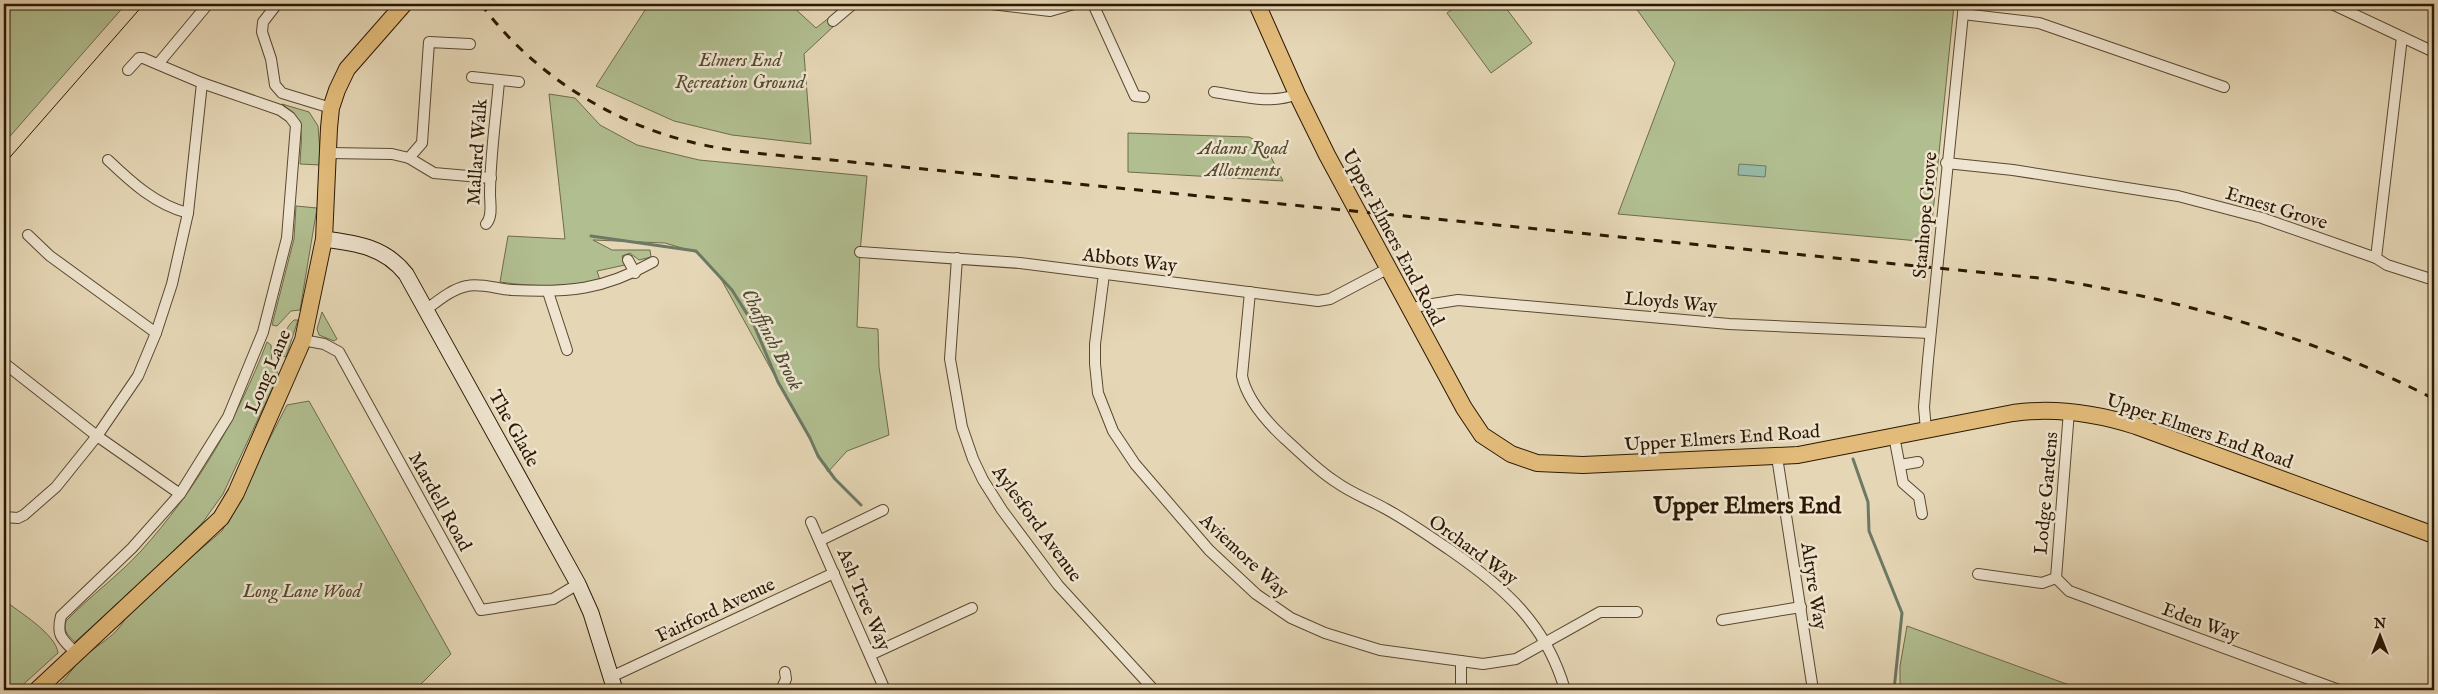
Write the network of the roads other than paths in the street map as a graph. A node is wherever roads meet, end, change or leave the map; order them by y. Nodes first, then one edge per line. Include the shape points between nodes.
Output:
1 (208, 4) edge
2 (278, 4) edge
3 (404, 4) edge
4 (853, 4) edge
5 (991, 4) edge
6 (1074, 4) edge
7 (1093, 4) edge
8 (1257, 4) edge
9 (2332, 4) edge
10 (1963, 9) edge
11 (833, 21) dead end
12 (2402, 37) junction
13 (470, 44) dead end
14 (2434, 52) edge
15 (158, 64) junction
16 (128, 70) dead end
17 (472, 77) dead end
18 (499, 81) junction
19 (519, 82) dead end
20 (202, 83) junction
21 (2224, 87) dead end
22 (1214, 92) dead end
23 (1297, 94) junction
24 (1144, 97) dead end
25 (331, 108) junction
26 (329, 154) junction
27 (409, 158) junction
28 (108, 160) dead end
29 (1946, 164) junction
30 (491, 178) junction
31 (188, 213) junction
32 (486, 224) dead end
33 (28, 235) dead end
34 (324, 239) junction
35 (860, 252) dead end
36 (957, 258) junction
37 (2376, 258) junction
38 (628, 260) dead end
39 (653, 262) dead end
40 (1387, 269) junction
41 (635, 273) junction
42 (1104, 274) junction
43 (2434, 280) edge
44 (548, 292) junction
45 (1250, 292) junction
46 (427, 309) junction
47 (1410, 310) junction
48 (156, 333) junction
49 (1930, 333) junction
50 (304, 340) junction
51 (567, 350) dead end
52 (4, 363) edge
53 (2069, 411) junction
54 (1926, 430) junction
55 (97, 436) junction
56 (1894, 436) junction
57 (1777, 457) junction
58 (1918, 462) dead end
59 (1900, 465) junction
60 (180, 494) junction
61 (883, 510) dead end
62 (1922, 514) dead end
63 (4, 517) edge
64 (812, 522) dead end
65 (2434, 535) edge
66 (821, 540) junction
67 (834, 573) junction
68 (1978, 574) dead end
69 (2056, 578) junction
70 (578, 584) junction
71 (1801, 607) junction
72 (972, 608) dead end
73 (1637, 612) dead end
74 (1722, 620) dead end
75 (1545, 642) junction
76 (76, 653) junction
77 (870, 655) junction
78 (1461, 661) junction
79 (785, 672) dead end
80 (613, 683) edge
81 (36, 690) edge
82 (781, 690) edge
83 (886, 690) edge
84 (1154, 690) edge
85 (1461, 690) edge
86 (1565, 690) edge
87 (1813, 690) edge
88 (2339, 690) edge

1 - 15 street
2 - 25 street via 263,22 262,32 272,59 275,85 282,93
3 - 25 main road, Long Lane via 347,69
4 - 11 street
5 - 6 street via 1050,11
7 - 24 street via 1135,96
8 - 23 main road, Upper Elmers End Road
9 - 12 street
10 - 21 street via 2039,23
10 - 29 street, Stanhope Grove
12 - 14 street
12 - 37 street
13 - 27 street via 430,42 422,143
15 - 16 street via 139,58
15 - 20 street
17 - 18 street, Mallard Walk
18 - 19 street, Mallard Walk
18 - 30 street, Mallard Walk
20 - 31 street
20 - 60 street via 280,110 296,125 296,137 287,238 263,332 228,417
22 - 23 street via 1272,100
23 - 40 main road, Upper Elmers End Road
25 - 26 main road, Long Lane
26 - 27 street via 392,154
26 - 34 main road, Long Lane
27 - 30 street via 434,173
28 - 31 street via 136,186 173,209
29 - 37 street, Ernest Grove via 2013,170 2178,196 2262,218
29 - 49 street, Stanhope Grove
30 - 32 street, Mallard Walk via 489,221
31 - 48 street
33 - 48 street via 50,256
34 - 46 street, The Glade via 368,247 392,259 406,274
34 - 50 main road, Long Lane
35 - 36 street, Abbots Way
36 - 42 street, Abbots Way
36 - 84 street, Aylesford Avenue via 950,359 962,427 973,459 1002,510 1058,585
37 - 43 street, Ernest Grove via 2387,265
38 - 41 street
39 - 41 street
40 - 45 street, Abbots Way via 1324,301
40 - 47 main road, Upper Elmers End Road
41 - 44 street via 596,287
42 - 45 street, Abbots Way
42 - 78 street, Aviemore Way via 1095,364 1102,406 1113,431 1135,464 1193,532 1256,594 1302,624 1353,644
44 - 46 street via 470,285
44 - 51 street
45 - 75 street, Orchard Way via 1242,368 1244,382 1248,393 1274,428 1336,483 1415,527 1492,580 1521,608
46 - 70 street, The Glade
47 - 49 street, Lloyds Way via 1458,300 1729,324
47 - 57 main road, Upper Elmers End Road via 1477,429 1496,446 1520,458 1546,464 1596,465
48 - 55 street via 138,376
49 - 54 street, Stanhope Grove via 1924,407
50 - 70 street, Mardell Road via 324,344 339,352 481,610 560,596
50 - 76 main road, Long Lane via 236,493 221,518
52 - 55 street
53 - 54 main road, Upper Elmers End Road via 2023,411
53 - 65 main road, Upper Elmers End Road via 2136,426
53 - 69 street, Lodge Gardens
54 - 56 main road, Upper Elmers End Road
55 - 60 street
55 - 63 street via 72,469 29,512 18,518
56 - 57 main road, Upper Elmers End Road
56 - 59 street
57 - 71 street, Altyre Way
58 - 59 street
59 - 62 street via 1903,483 1919,497
60 - 76 street via 132,548 61,616 58,628 61,638
61 - 66 street
64 - 66 street, Ash Tree Way
66 - 67 street, Ash Tree Way
67 - 77 street, Ash Tree Way
67 - 80 street, Fairford Avenue
68 - 69 street via 2042,582
69 - 88 street, Eden Way via 2069,591
70 - 80 street, The Glade via 592,613
71 - 74 street
71 - 87 street, Altyre Way
72 - 77 street
73 - 75 street, Aviemore Way via 1600,612
75 - 78 street, Aviemore Way via 1516,659 1502,663
75 - 86 street, Orchard Way
76 - 81 main road, Long Lane
77 - 83 street, Ash Tree Way
78 - 85 street
79 - 82 street

